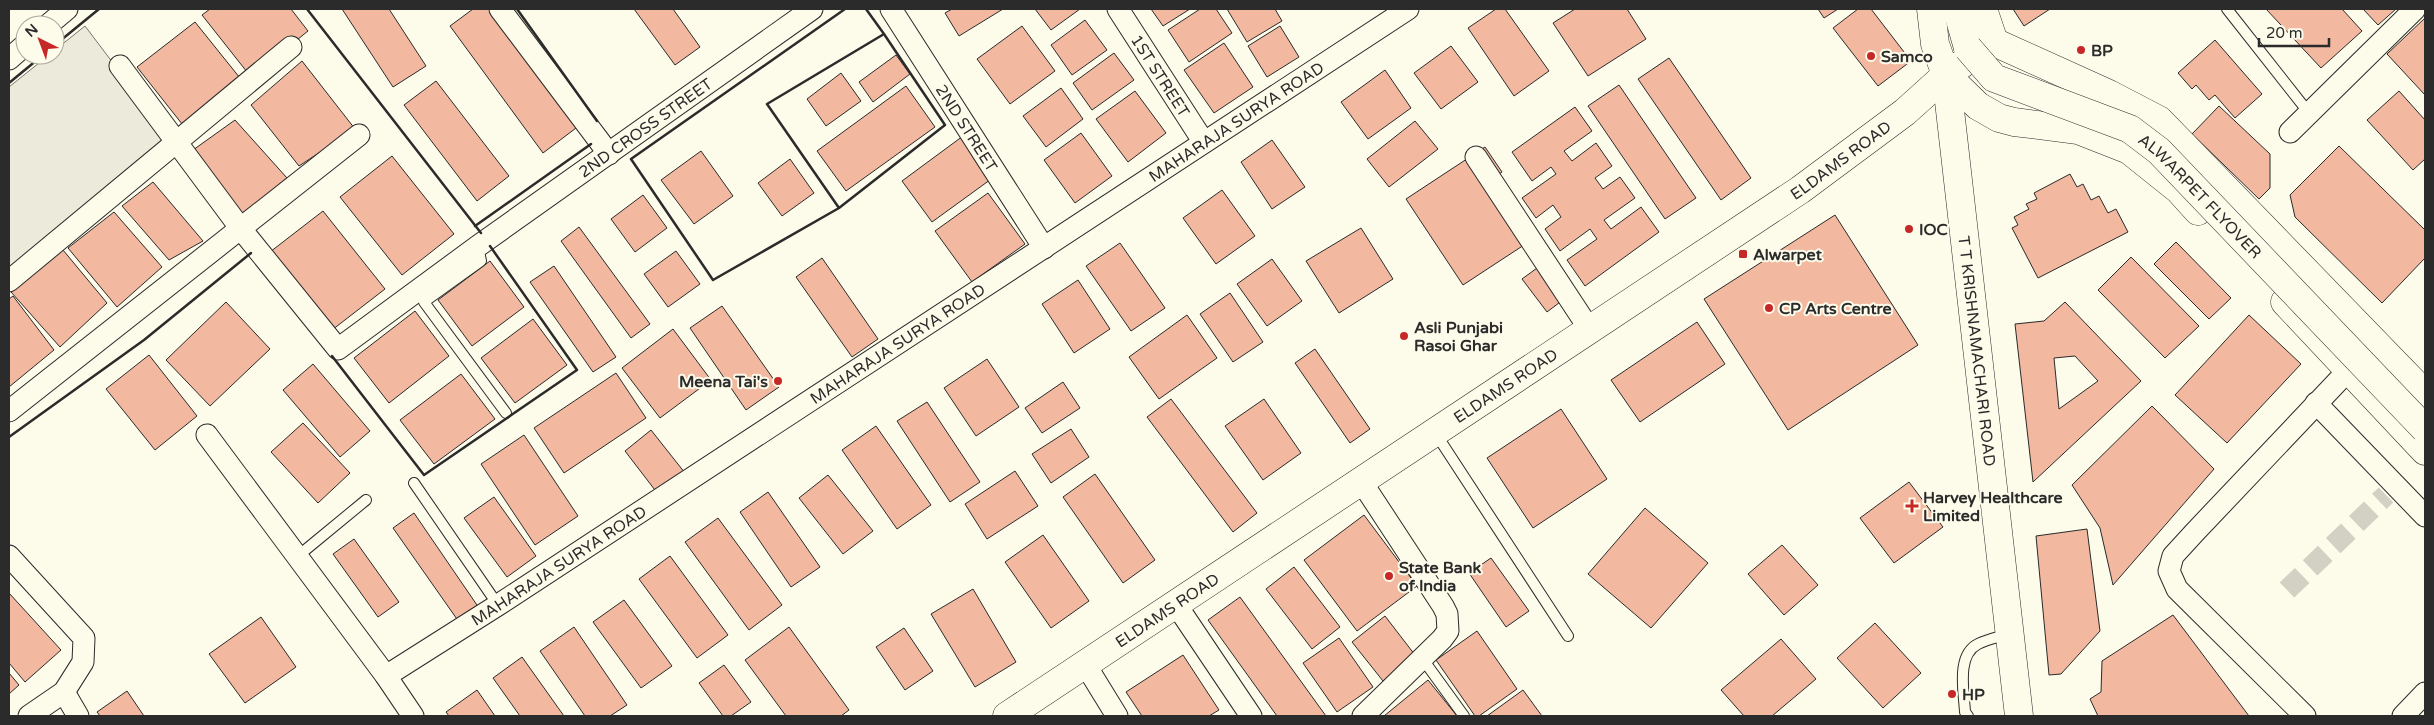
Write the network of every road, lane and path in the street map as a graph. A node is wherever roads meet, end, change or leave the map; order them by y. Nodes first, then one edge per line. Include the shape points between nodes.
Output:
1 (500, 9) edge
2 (812, 9) edge
3 (891, 9) edge
4 (1118, 9) edge
5 (1408, 9) edge
6 (1931, 9) edge
7 (1957, 9) edge
8 (1983, 9) edge
9 (2227, 9) edge
10 (2415, 9) edge
11 (1994, 42) junction
12 (291, 47) dead end
13 (120, 66) dead end
14 (1946, 75) junction
15 (2309, 113) junction
16 (2290, 132) dead end
17 (360, 135) dead end
18 (176, 141) junction
19 (1203, 141) junction
20 (609, 154) junction
21 (1476, 157) dead end
22 (241, 229) junction
23 (478, 246) junction
24 (1044, 248) junction
25 (9, 282) edge
26 (1590, 330) junction
27 (2376, 343) junction
28 (2348, 369) junction
29 (2425, 394) edge
30 (2316, 403) junction
31 (9, 411) edge
32 (506, 413) dead end
33 (2425, 429) edge
34 (1435, 433) junction
35 (207, 435) dead end
36 (2425, 451) edge
37 (1361, 481) junction
38 (414, 483) dead end
39 (366, 500) dead end
40 (2425, 516) edge
41 (9, 556) edge
42 (298, 556) junction
43 (1175, 603) junction
44 (498, 605) junction
45 (2009, 634) junction
46 (1568, 636) dead end
47 (1422, 658) junction
48 (1085, 664) junction
49 (386, 676) junction
50 (64, 692) junction
51 (2425, 694) edge
52 (29, 716) edge
53 (78, 716) edge
54 (413, 716) edge
55 (1007, 716) edge
56 (1117, 716) edge
57 (1251, 716) edge
58 (1363, 716) edge
59 (1464, 716) edge
60 (1968, 716) edge
61 (2019, 716) edge
62 (2305, 716) edge
63 (2403, 716) edge

1 - 20 street
2 - 20 street, 2ND CROSS STREET
3 - 24 street, 2ND STREET
4 - 19 street, 1ST STREET
5 - 19 street, MAHARAJA SURYA ROAD
6 - 14 main road via 1935,44
7 - 33 main road, ALWARPET FLYOVER, bridge via 1968,48 1994,78 2130,129 2159,151
8 - 11 main road
9 - 15 lane
10 - 15 street
11 - 14 main road, ELDAMS ROAD
11 - 27 main road via 2159,120
12 - 18 street
13 - 18 street
14 - 26 main road, ELDAMS ROAD via 1905,112 1800,190
14 - 28 main road via 1978,106 1999,118 2078,130 2129,150 2179,190
14 - 45 main road, T T KRISHNAMACHARI ROAD
15 - 16 street
17 - 22 street
18 - 22 street
18 - 25 street
19 - 24 street, MAHARAJA SURYA ROAD
20 - 23 street, 2ND CROSS STREET
21 - 26 street
22 - 23 street, 2ND CROSS STREET via 338,349
22 - 31 street
23 - 32 lane via 481,261 424,302
24 - 44 street, MAHARAJA SURYA ROAD
26 - 34 main road, ELDAMS ROAD
27 - 28 street
27 - 29 main road
28 - 30 street
28 - 36 main road
30 - 40 street via 2390,490
30 - 62 street via 2173,556 2169,571 2177,589
34 - 37 main road, ELDAMS ROAD
34 - 46 lane
35 - 42 street
37 - 43 main road, ELDAMS ROAD
37 - 47 street via 1446,614 1448,631
38 - 44 lane
39 - 42 lane
41 - 50 street via 84,638 83,662
42 - 49 street
43 - 48 main road, ELDAMS ROAD
43 - 57 street
44 - 49 street, MAHARAJA SURYA ROAD
45 - 60 lane via 1977,644 1968,652 1964,663 1965,712
45 - 61 main road, T T KRISHNAMACHARI ROAD
47 - 58 street
47 - 59 lane
48 - 55 main road, ELDAMS ROAD
48 - 56 street
49 - 54 street
50 - 52 street
50 - 53 street
51 - 63 street

